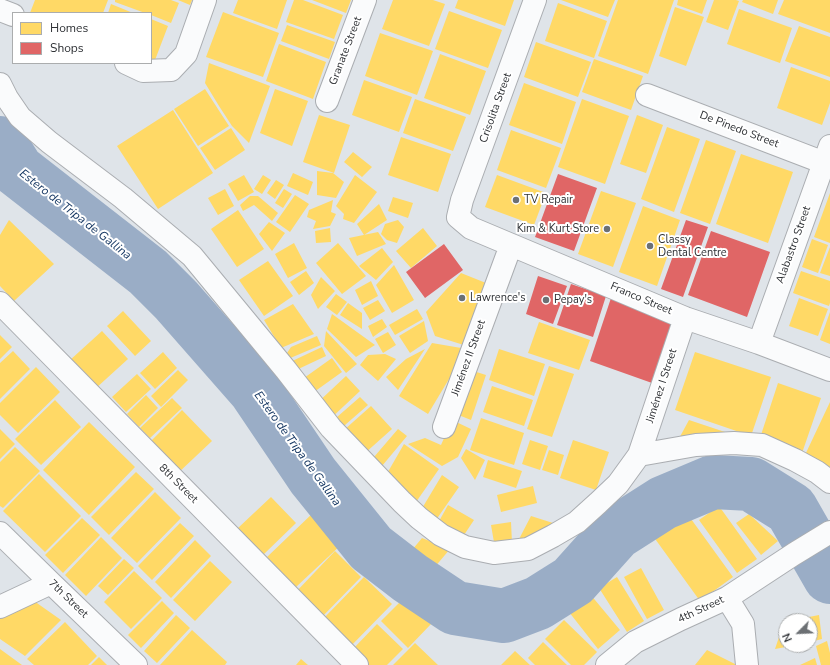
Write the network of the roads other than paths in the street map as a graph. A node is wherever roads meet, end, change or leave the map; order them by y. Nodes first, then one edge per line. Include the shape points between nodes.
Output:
1 (205, 0) edge
2 (366, 0) edge
3 (535, 0) edge
4 (0, 10) edge
5 (12, 15) edge
6 (128, 64) edge
7 (0, 84) edge
8 (647, 96) dead end
9 (327, 101) dead end
10 (828, 158) edge
11 (458, 217) joint
12 (510, 245) junction
13 (0, 303) edge
14 (685, 318) junction
15 (759, 343) junction
16 (830, 370) edge
17 (444, 426) dead end
18 (639, 455) junction
19 (830, 482) edge
20 (0, 533) edge
21 (827, 534) edge
22 (51, 583) junction
23 (727, 598) junction
24 (0, 607) edge
25 (136, 665) edge
26 (356, 665) edge
27 (607, 665) edge
28 (747, 665) edge

1 - 6 street via 186,54 171,70 143,70
2 - 9 street, Granate Street
3 - 11 street, Crisolita Street
4 - 5 street
7 - 18 street, Jiménez I Street via 20,118 123,198 192,256 331,428 402,502 441,535 465,546 494,552 528,549 577,522 618,484
8 - 10 street, De Pinedo Street
10 - 15 street, Alabastro Street
11 - 12 street, Franco Street via 471,228
12 - 14 street, Franco Street
12 - 17 street, Jiménez II Street
13 - 26 street, 8th Street
14 - 15 street, Franco Street
14 - 18 street, Jiménez I Street
15 - 16 street, Franco Street
18 - 19 street via 696,445 734,443 762,446 795,460
20 - 22 street, 7th Street
21 - 23 street, 4th Street
22 - 24 street
22 - 25 street, 7th Street
23 - 27 street, 4th Street via 635,642
23 - 28 street via 743,624

